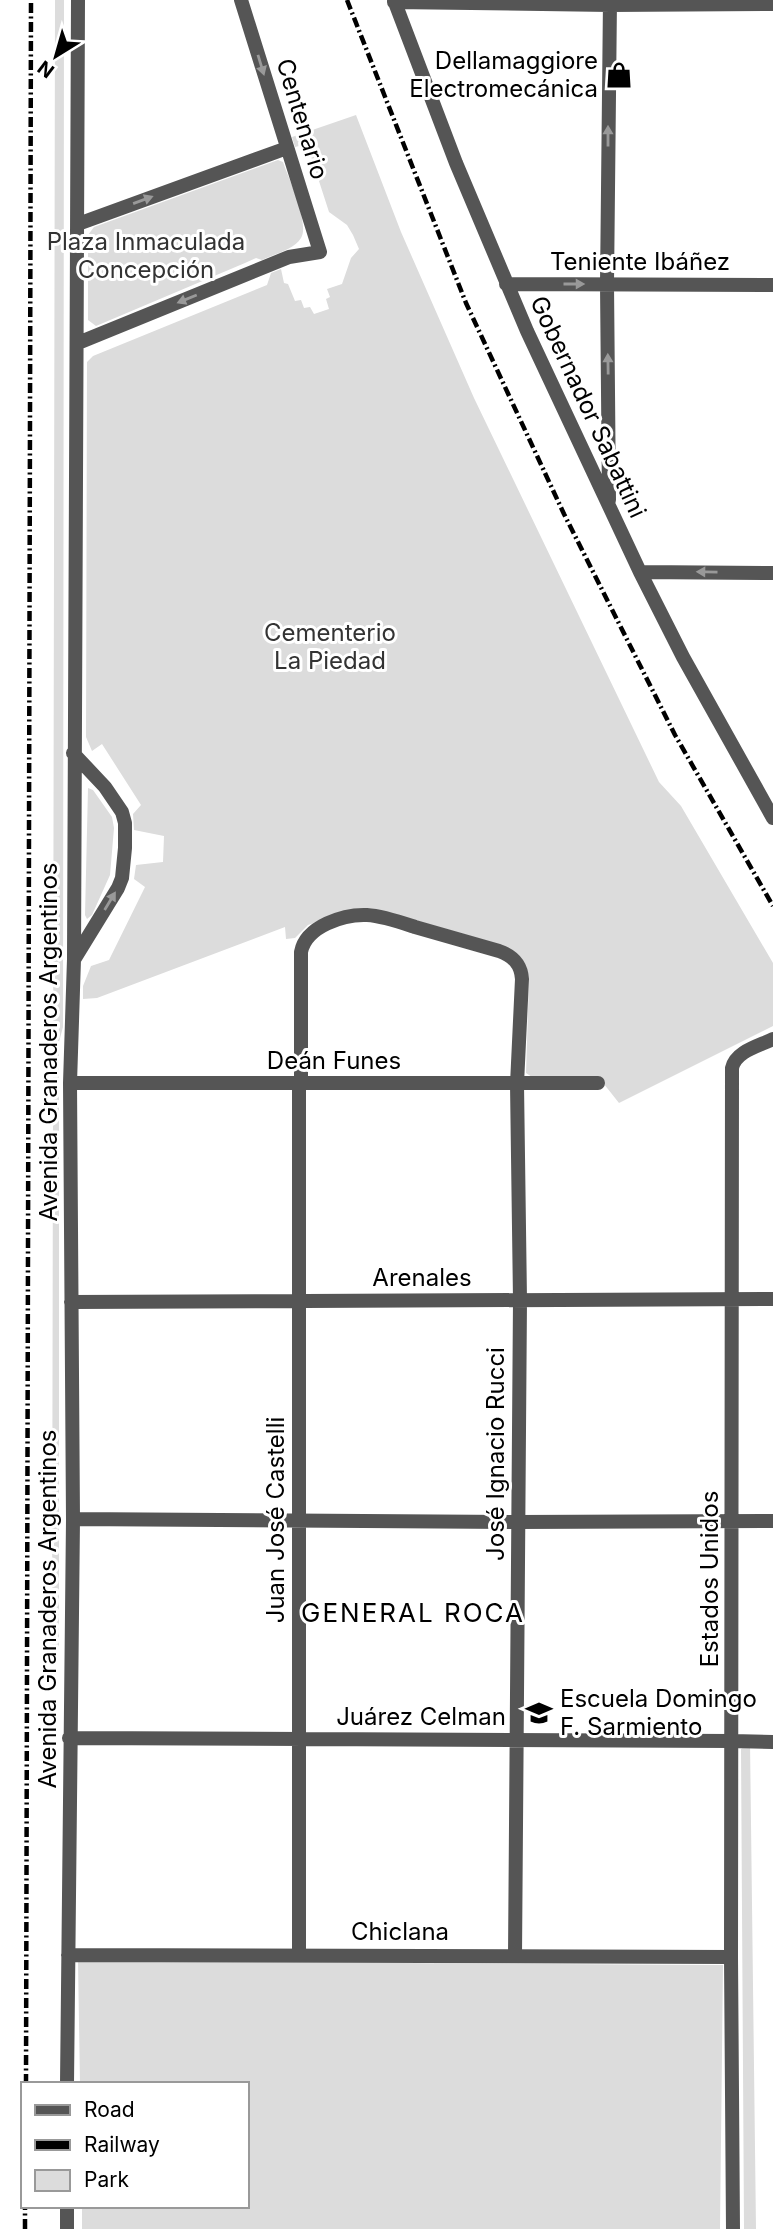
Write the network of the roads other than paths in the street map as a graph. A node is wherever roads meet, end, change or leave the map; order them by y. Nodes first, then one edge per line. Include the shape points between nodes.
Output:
1 (78, 0) edge
2 (241, 0) edge
3 (394, 1) edge
4 (610, 2) edge
5 (773, 4) edge
6 (287, 148) junction
7 (78, 223) junction
8 (506, 284) junction
9 (607, 284) junction
10 (773, 285) edge
11 (78, 343) junction
12 (609, 505) junction
13 (640, 572) junction
14 (773, 573) edge
15 (73, 753) junction
16 (773, 818) edge
17 (511, 957) joint
18 (74, 959) junction
19 (773, 1039) edge
20 (70, 1083) junction
21 (598, 1083) dead end
22 (300, 1084) junction
23 (517, 1084) junction
24 (773, 1299) edge
25 (520, 1300) junction
26 (733, 1300) junction
27 (300, 1301) junction
28 (71, 1302) junction
29 (73, 1519) junction
30 (299, 1521) junction
31 (732, 1521) junction
32 (773, 1521) edge
33 (517, 1522) junction
34 (69, 1738) junction
35 (518, 1739) junction
36 (300, 1740) junction
37 (732, 1741) junction
38 (773, 1742) edge
39 (68, 1955) junction
40 (299, 1955) junction
41 (515, 1955) junction
42 (731, 1957) junction
43 (67, 2082) edge
44 (67, 2208) edge
45 (67, 2229) edge
46 (733, 2229) edge

1 - 7 street, Avenida Granaderos Argentinos
2 -> 6 street, Centenario
3 - 4 street
3 - 8 street, Gobernador Sabattini
4 - 5 street
9 -> 4 street
7 -> 6 street
6 -> 11 street, Centenario via 320,251 289,257
7 - 11 street, Avenida Granaderos Argentinos
8 -> 9 street, Teniente Ibáñez
8 - 12 street, Gobernador Sabattini
9 - 10 street, Teniente Ibáñez
12 -> 9 street
11 - 15 street, Avenida Granaderos Argentinos
12 - 13 street, Gobernador Sabattini
14 -> 13 street
13 - 16 street, Gobernador Sabattini
15 - 18 street, Avenida Granaderos Argentinos
18 -> 15 street via 122,878 125,823 115,799
17 - 22 street, Juan José Castelli via 384,918 352,916 318,927 302,946
17 - 23 street, José Ignacio Rucci via 522,979
18 - 20 street, Avenida Granaderos Argentinos
19 - 26 street, Estados Unidos via 737,1057 732,1068
20 - 22 street, Deán Funes
20 - 28 street, Avenida Granaderos Argentinos
21 - 23 street, Deán Funes
22 - 23 street, Deán Funes
22 - 27 street, Juan José Castelli
23 - 25 street, José Ignacio Rucci
24 - 26 street, Arenales
25 - 26 street, Arenales
25 - 27 street, Arenales
25 - 33 street, José Ignacio Rucci
26 - 31 street, Estados Unidos
27 - 28 street, Arenales
27 - 30 street, Juan José Castelli
28 - 29 street, Avenida Granaderos Argentinos
29 - 30 street
29 - 34 street, Avenida Granaderos Argentinos
30 - 33 street
30 - 36 street, Juan José Castelli
31 - 32 street
31 - 33 street
31 - 37 street, Estados Unidos
33 - 35 street, José Ignacio Rucci
34 - 36 street, Juárez Celman
34 - 39 street, Avenida Granaderos Argentinos
35 - 36 street, Juárez Celman
35 - 37 street, Juárez Celman
35 - 41 street, José Ignacio Rucci
36 - 40 street, Juan José Castelli
37 - 38 street, Juárez Celman
37 - 42 street, Estados Unidos
39 - 40 street, Chiclana
39 - 43 street, Avenida Granaderos Argentinos
40 - 41 street, Chiclana
41 - 42 street, Chiclana
42 - 46 street, Estados Unidos
44 - 45 street

